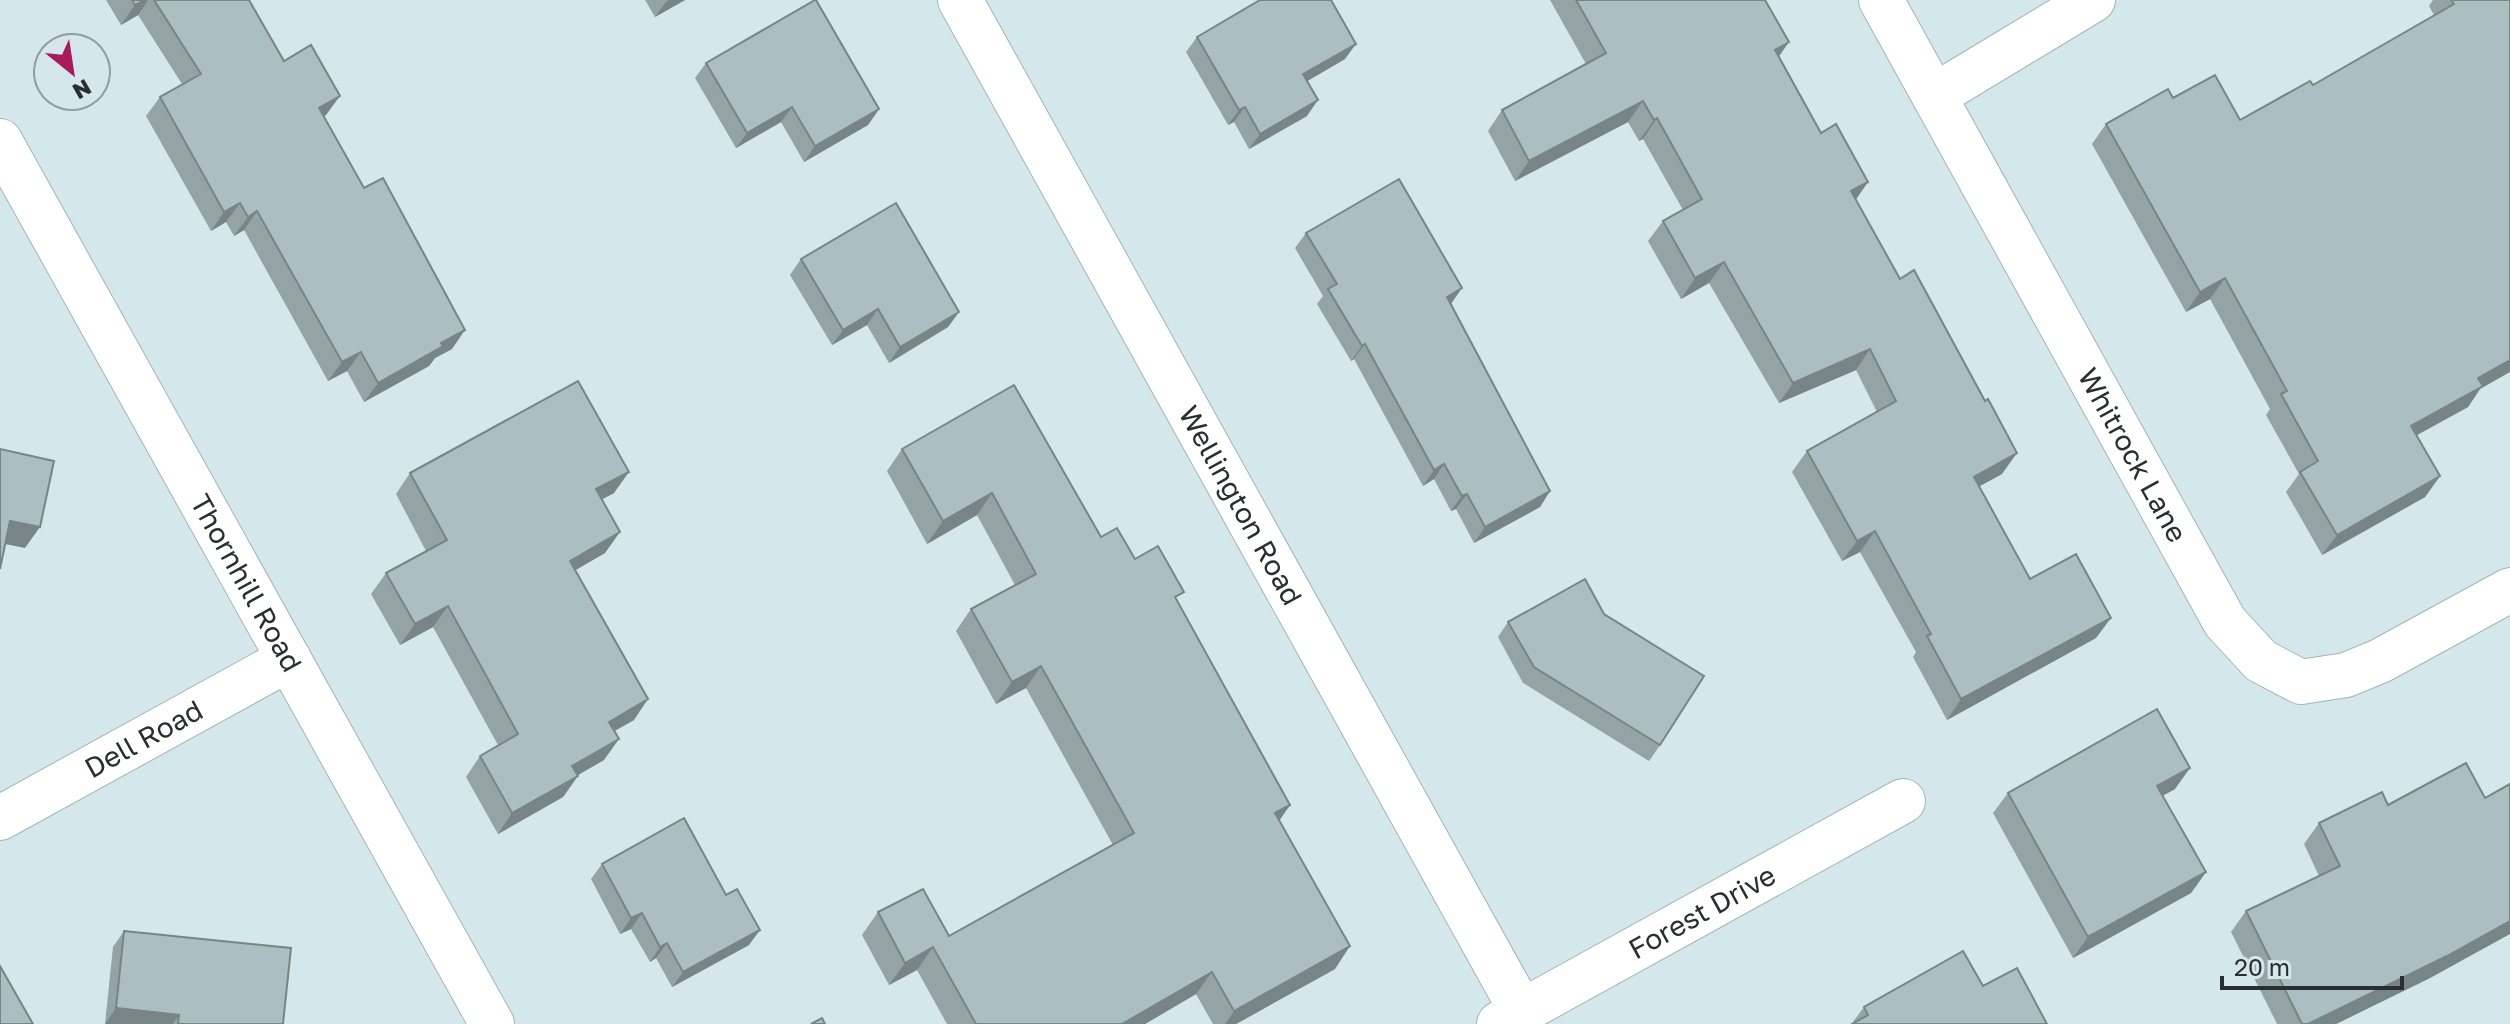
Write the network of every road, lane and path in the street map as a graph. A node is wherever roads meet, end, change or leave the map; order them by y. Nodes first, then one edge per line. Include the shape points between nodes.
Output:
1 (960, 0) edge
2 (1881, 0) edge
3 (2093, 0) edge
4 (1934, 96) junction
5 (0, 141) edge
6 (2510, 590) edge
7 (289, 659) junction
8 (1903, 801) dead end
9 (0, 818) edge
10 (1511, 1018) edge
11 (492, 1024) edge

1 - 10 street, Wellington Road
2 - 4 street, Whitrock Lane
3 - 4 street
4 - 6 street, Whitrock Lane via 2225,622 2261,661 2301,682 2346,675
5 - 7 street, Thornhill Road
7 - 9 street, Dell Road
7 - 11 street, Thornhill Road
8 - 10 street, Forest Drive

